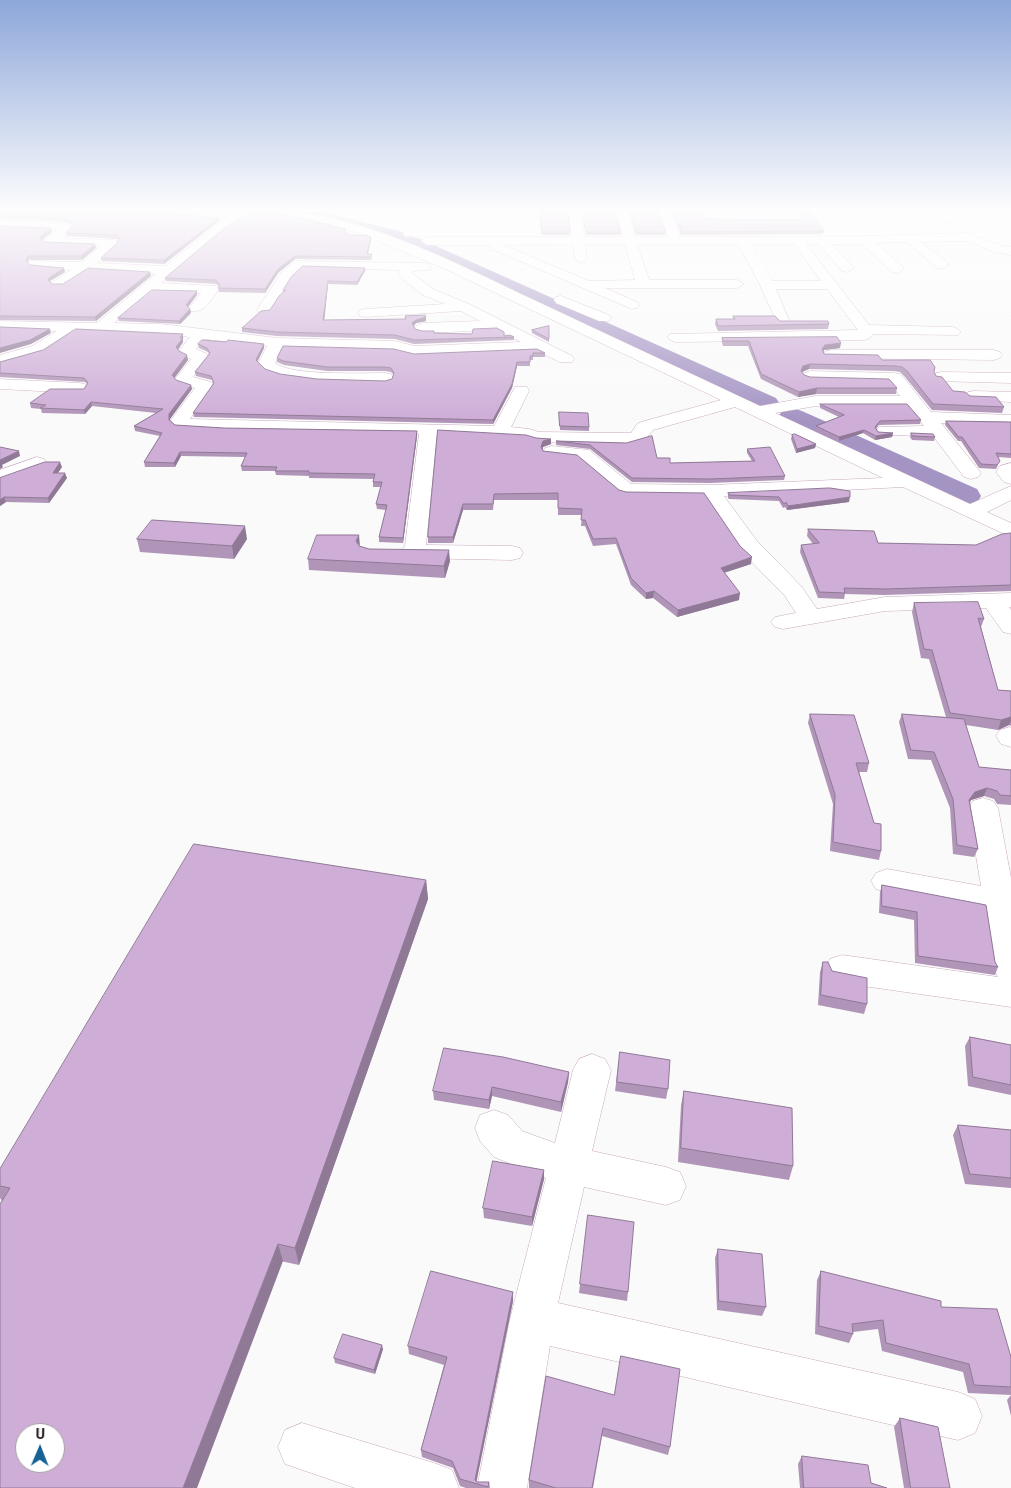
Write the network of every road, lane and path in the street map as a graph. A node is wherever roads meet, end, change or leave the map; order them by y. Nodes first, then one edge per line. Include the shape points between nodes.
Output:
1 (62, 280) edge
2 (155, 280) edge
3 (283, 280) edge
4 (412, 280) edge
5 (489, 280) edge
6 (577, 280) edge
7 (584, 280) edge
8 (642, 280) edge
9 (765, 280) edge
10 (829, 280) edge
11 (58, 283) edge
12 (585, 284) junction
13 (643, 284) junction
14 (738, 284) dead end
15 (768, 285) junction
16 (832, 285) junction
17 (147, 287) junction
18 (551, 295) dead end
19 (632, 305) dead end
20 (196, 308) dead end
21 (466, 308) junction
22 (264, 310) edge
23 (365, 313) dead end
24 (551, 315) junction
25 (604, 318) dead end
26 (0, 325) edge
27 (101, 327) junction
28 (503, 327) junction
29 (72, 328) junction
30 (422, 328) dead end
31 (370, 330) edge
32 (865, 330) junction
33 (919, 331) junction
34 (953, 332) dead end
35 (200, 334) junction
36 (675, 336) dead end
37 (277, 343) junction
38 (370, 346) junction
39 (540, 346) junction
40 (797, 352) junction
41 (936, 354) junction
42 (816, 355) edge
43 (994, 355) dead end
44 (566, 359) dead end
45 (0, 360) edge
46 (942, 377) edge
47 (385, 378) dead end
48 (1011, 378) edge
49 (0, 384) edge
50 (79, 388) edge
51 (521, 391) dead end
52 (974, 396) edge
53 (1011, 397) edge
54 (821, 400) junction
55 (914, 401) junction
56 (735, 402) junction
57 (769, 409) junction
58 (932, 424) junction
59 (1004, 425) edge
60 (430, 429) junction
61 (885, 431) edge
62 (501, 432) junction
63 (536, 437) junction
64 (37, 463) edge
65 (1011, 469) edge
66 (0, 477) edge
67 (1011, 478) edge
68 (906, 481) junction
69 (710, 491) junction
70 (1006, 495) edge
71 (973, 510) junction
72 (1011, 532) edge
73 (388, 551) edge
74 (415, 551) junction
75 (512, 553) dead end
76 (1002, 600) edge
77 (811, 616) junction
78 (783, 622) dead end
79 (1011, 627) edge
80 (983, 808) dead end
81 (887, 881) dead end
82 (998, 901) junction
83 (842, 968) dead end
84 (1011, 969) edge
85 (1011, 993) edge
86 (592, 1070) dead end
87 (494, 1128) dead end
88 (570, 1165) junction
89 (666, 1186) dead end
90 (532, 1319) junction
91 (958, 1416) dead end
92 (302, 1447) dead end
93 (434, 1488) edge
94 (502, 1488) edge

1 - 11 street
2 - 17 street
3 - 22 street
4 - 21 street
5 - 24 street
6 - 12 street
7 - 12 street
8 - 13 street
9 - 15 street
10 - 16 street
12 - 13 street
12 - 19 street
13 - 14 street
15 - 16 street
15 - 40 street via 775,320 792,324
16 - 32 street
17 - 20 street via 212,289
17 - 27 street
18 - 25 street
21 - 23 street
21 - 28 street
24 - 28 street
24 - 56 street
26 - 29 street
27 - 29 street
27 - 35 street
28 - 30 street
28 - 39 street
29 - 45 street via 38,350
31 - 38 street
32 - 33 street
32 - 40 street via 867,334 861,336
33 - 34 street
33 - 41 street
35 - 37 street
35 - 60 street via 187,351 201,357 183,379 205,386 180,420 182,424
36 - 40 street
37 - 38 street
37 - 47 street via 266,364 275,372 298,376
38 - 39 street via 395,346 414,351
39 - 44 street
40 - 54 street
40 - 55 street via 892,377
41 - 42 street
41 - 43 street
46 - 48 street
49 - 50 street
51 - 62 street
52 - 53 street
54 - 55 street
54 - 57 street
55 - 58 street
56 - 57 street
56 - 63 street via 643,428 636,438
57 - 68 street
58 - 59 street
58 - 61 street
58 - 70 street via 974,475
60 - 62 street
60 - 74 street
62 - 63 street
63 - 69 street via 542,450 582,454 626,490
64 - 66 street
65 - 67 street via 1006,472
68 - 69 street
68 - 71 street
69 - 77 street via 749,546 793,590
70 - 71 street
71 - 72 street
73 - 74 street
74 - 75 street
76 - 77 street via 885,604
76 - 79 street
77 - 78 street
80 - 82 street
81 - 82 street
82 - 84 street
83 - 85 street
86 - 88 street
87 - 88 street via 508,1144 546,1160
88 - 89 street
88 - 90 street
90 - 91 street
90 - 94 street
92 - 93 street

